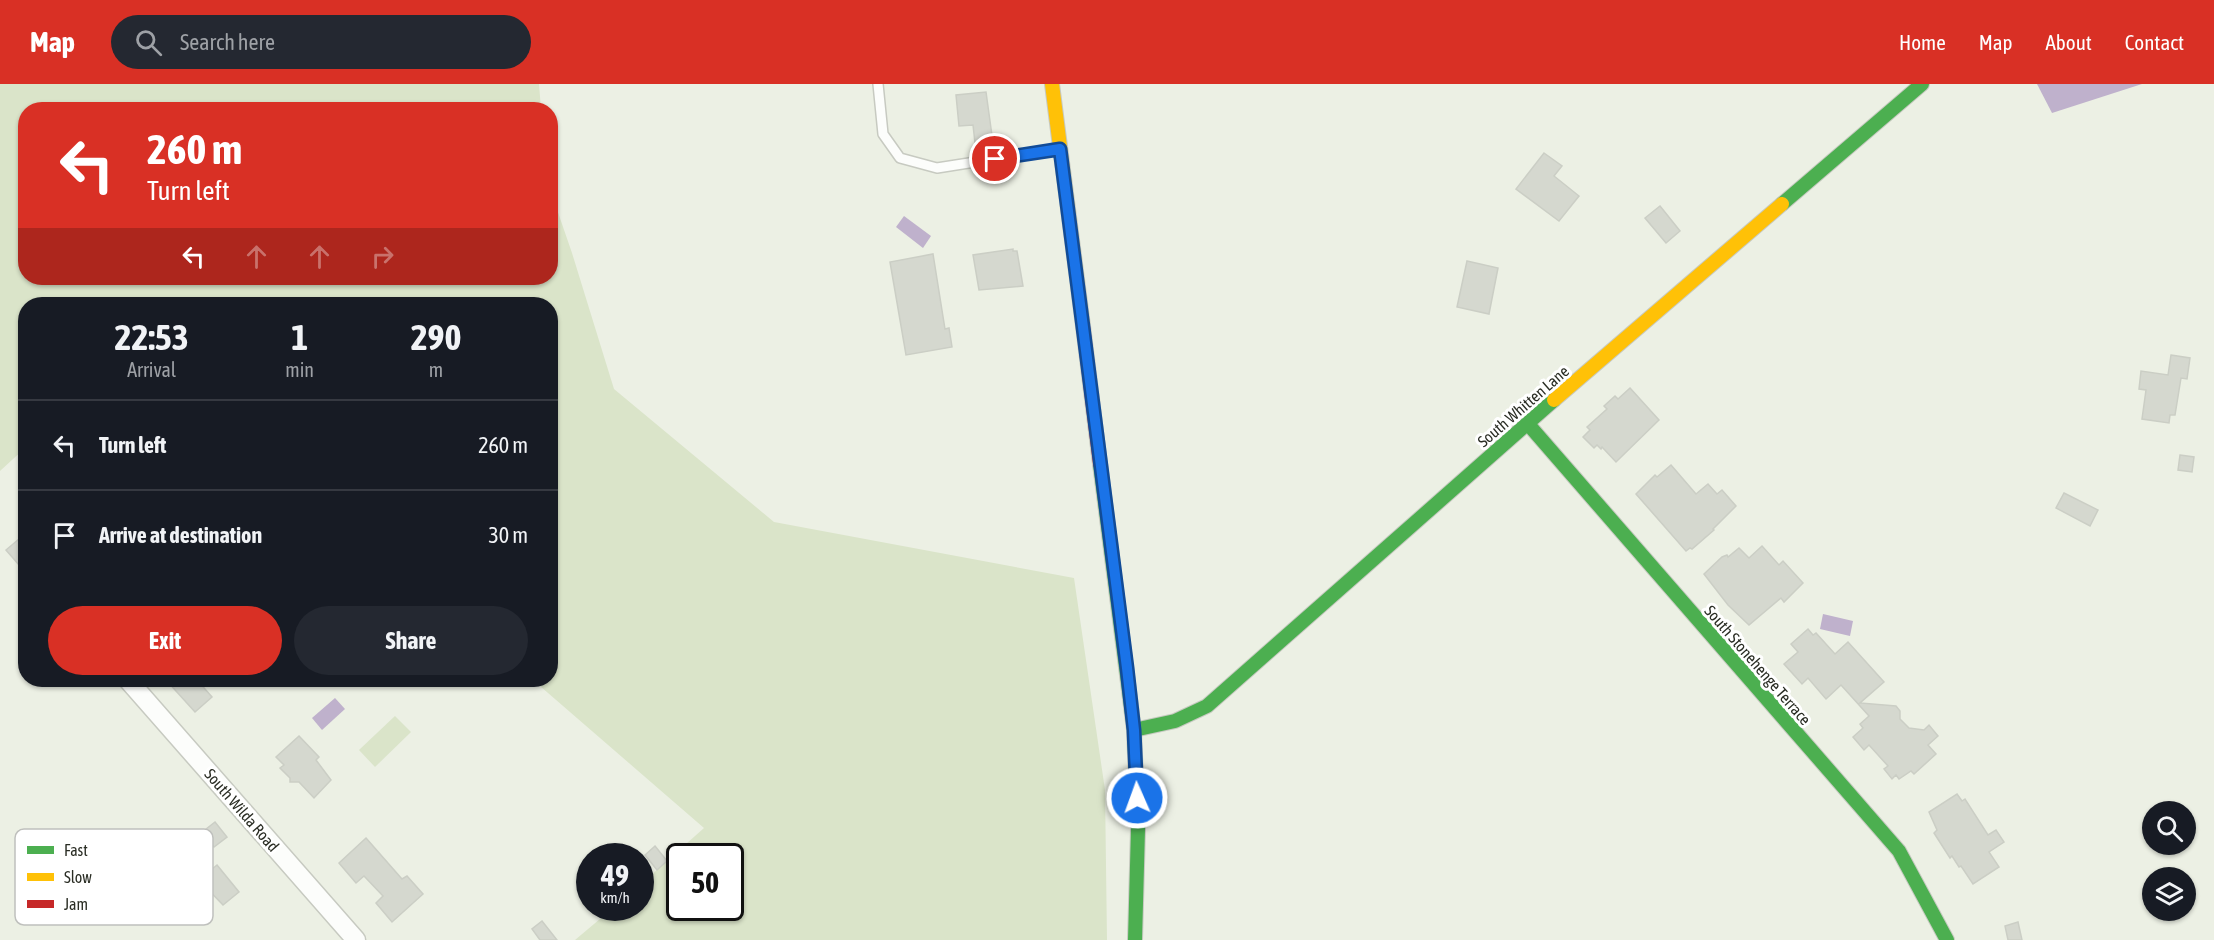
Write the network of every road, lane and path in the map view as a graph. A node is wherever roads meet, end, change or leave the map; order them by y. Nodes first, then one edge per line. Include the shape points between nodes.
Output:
1 (878, 84) edge
2 (1052, 84) edge
3 (1922, 84) edge
4 (1060, 149) junction
5 (1528, 424) junction
6 (137, 687) edge
7 (1134, 730) junction
8 (356, 940) edge
9 (1135, 940) edge
10 (1947, 940) edge

1 - 4 lane via 883,134 900,158 937,168
2 - 4 street
3 - 5 street, South Whitten Lane
4 - 7 street
5 - 7 street, South Whitten Lane via 1207,706 1175,721
5 - 10 street, South Stonehenge Terrace via 1899,851
6 - 8 street, South Wilda Road
7 - 9 street via 1138,829

